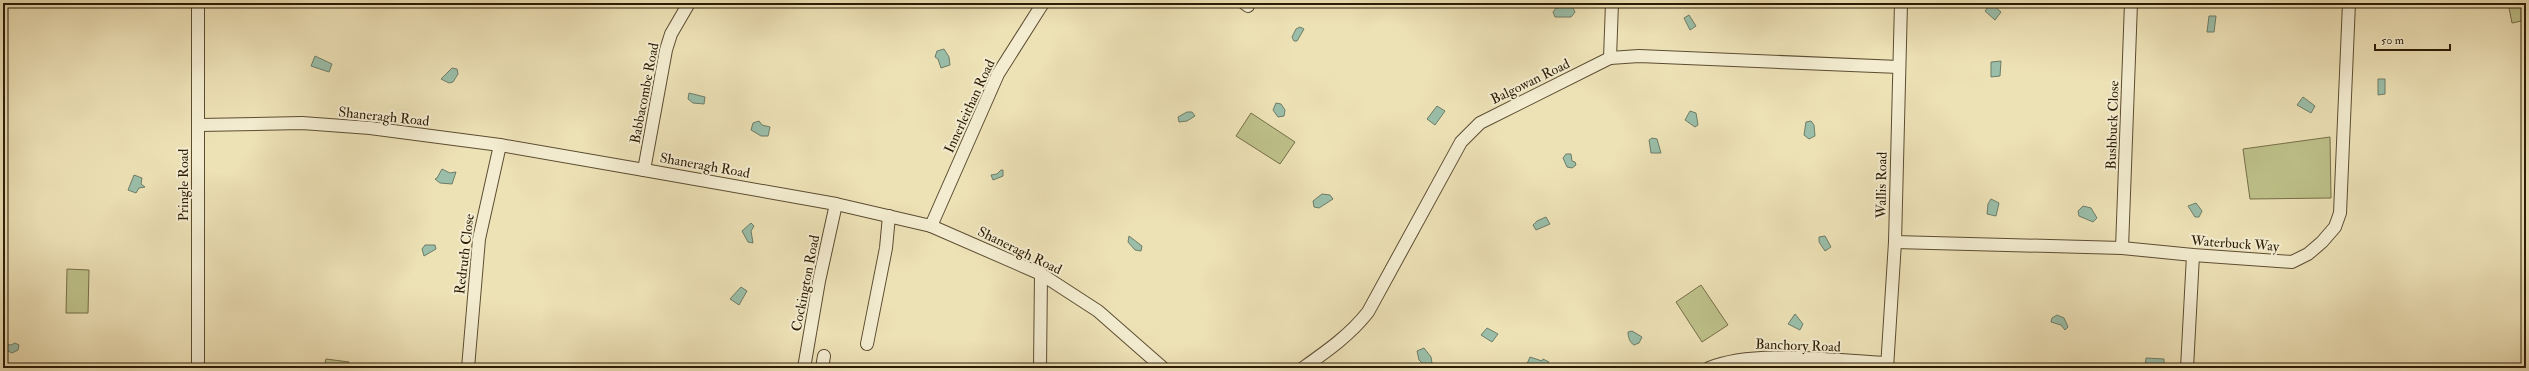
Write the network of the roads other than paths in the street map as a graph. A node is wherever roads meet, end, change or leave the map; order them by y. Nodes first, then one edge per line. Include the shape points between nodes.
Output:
1 (198, 3) edge
2 (689, 3) edge
3 (1042, 3) edge
4 (1612, 3) edge
5 (1901, 3) edge
6 (2131, 3) edge
7 (2349, 3) edge
8 (1610, 58) junction
9 (1899, 67) junction
10 (198, 125) junction
11 (500, 145) junction
12 (644, 170) junction
13 (836, 204) junction
14 (889, 216) junction
15 (931, 226) junction
16 (1895, 242) junction
17 (2122, 248) junction
18 (2193, 256) junction
19 (1040, 274) junction
20 (867, 344) dead end
21 (824, 356) dead end
22 (1887, 365) edge
23 (198, 368) edge
24 (468, 368) edge
25 (804, 368) edge
26 (822, 368) edge
27 (1040, 368) edge
28 (1163, 368) edge
29 (1303, 368) edge
30 (1709, 368) edge
31 (2187, 368) edge

1 - 10 street, Pringle Road
2 - 12 street, Babbacombe Road via 671,34 666,50
3 - 15 street, Innerleithan Road via 998,74
4 - 8 street
5 - 9 street, Wallis Road
6 - 17 street, Bushbuck Close
7 - 18 street, Waterbuck Way via 2340,213 2335,227 2308,254 2292,262
8 - 9 street, Balgowan Road via 1639,56
8 - 29 street, Balgowan Road via 1480,123 1470,131 1461,142 1368,312 1340,341
9 - 16 street, Wallis Road
10 - 11 street, Shaneragh Road via 317,124 370,128
10 - 23 street, Pringle Road
11 - 12 street, Shaneragh Road
11 - 24 street, Redruth Close via 478,239
12 - 13 street, Shaneragh Road
13 - 14 street, Shaneragh Road
13 - 25 street, Cockington Road
14 - 15 street, Shaneragh Road
14 - 20 street via 886,248
15 - 19 street, Shaneragh Road
16 - 17 street, Waterbuck Way
16 - 22 street, Wallis Road
17 - 18 street, Waterbuck Way
18 - 31 street
19 - 27 street
19 - 28 street, Shaneragh Road via 1098,311
21 - 26 street
22 - 30 street, Banchory Road via 1762,358 1740,359

